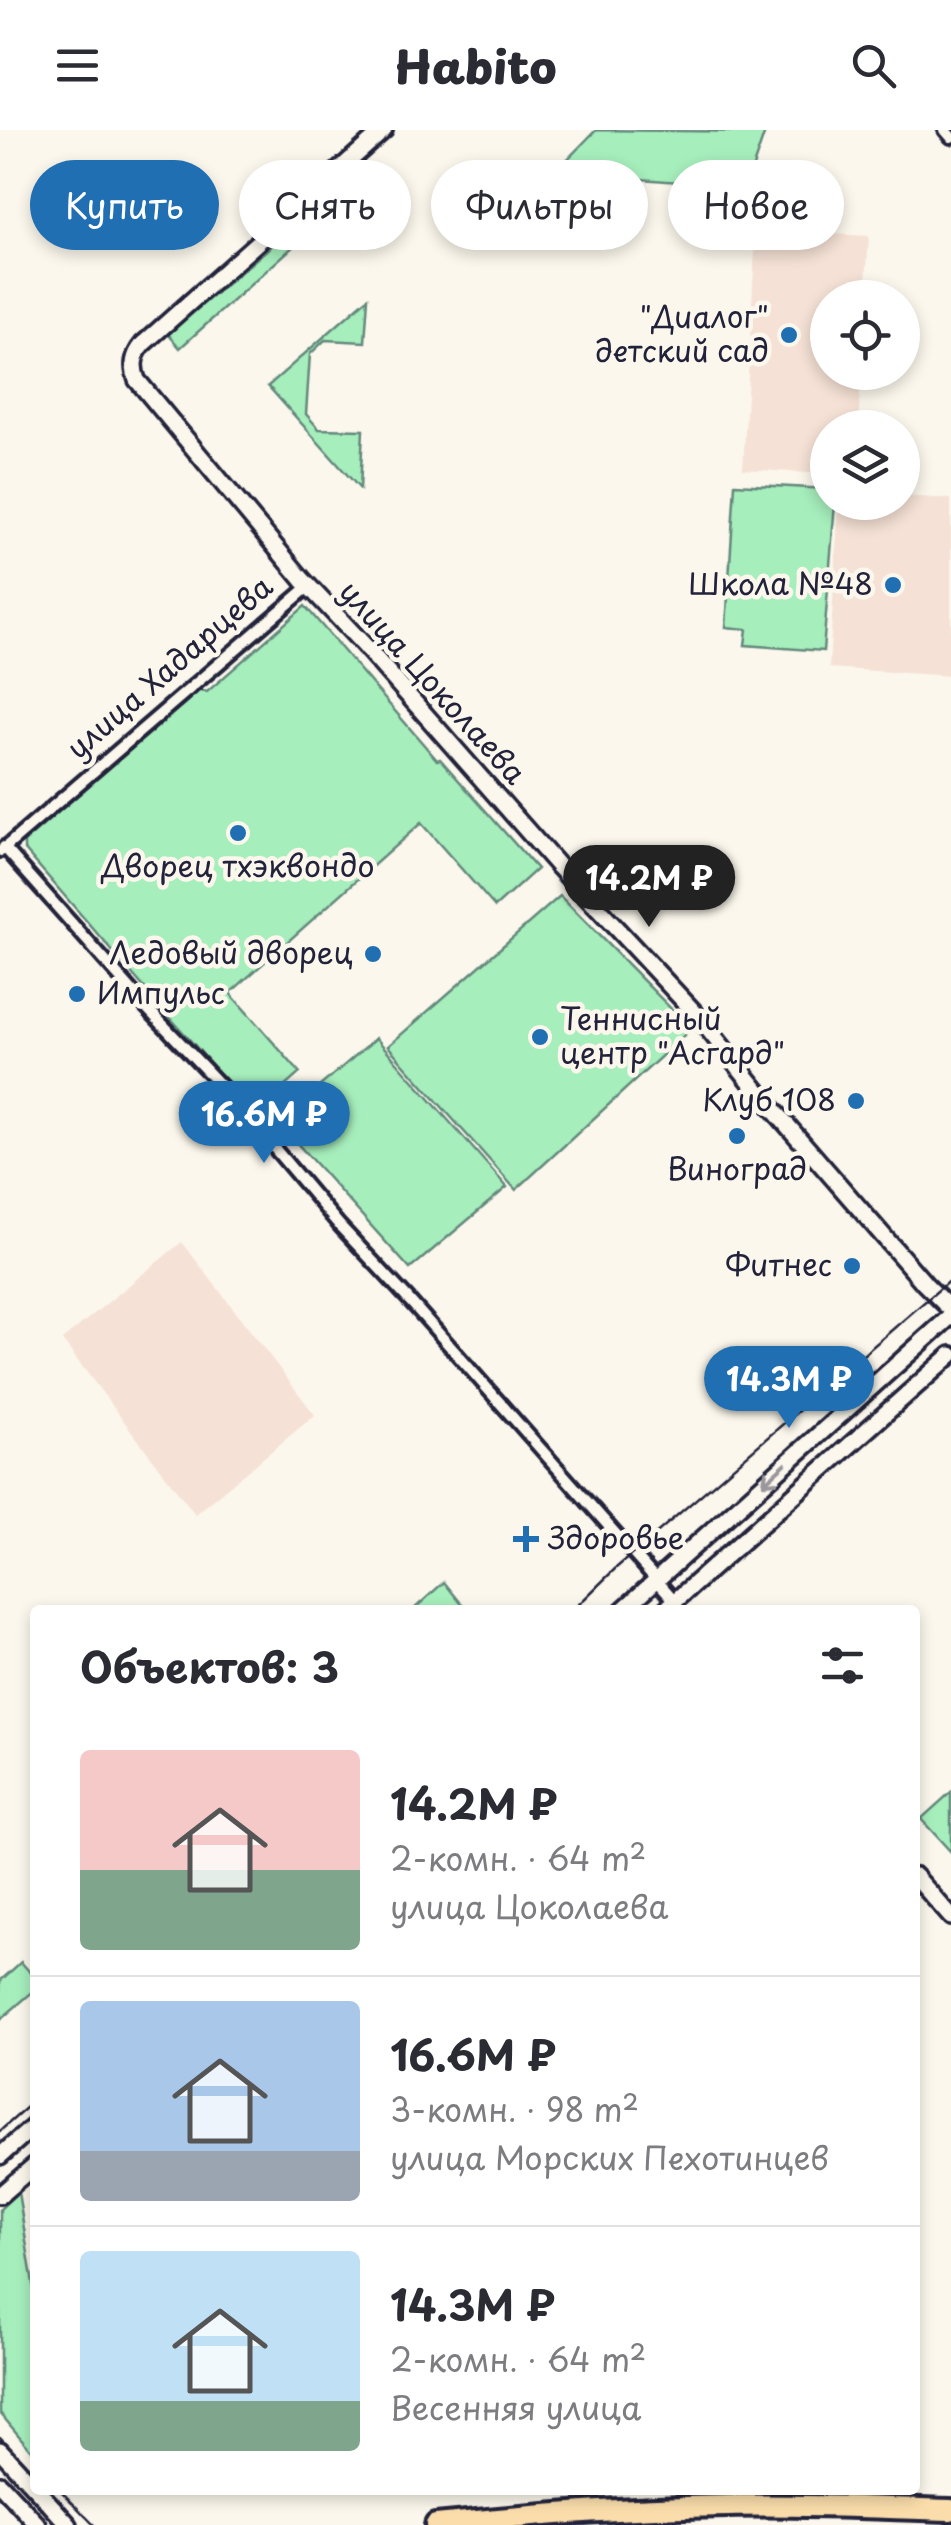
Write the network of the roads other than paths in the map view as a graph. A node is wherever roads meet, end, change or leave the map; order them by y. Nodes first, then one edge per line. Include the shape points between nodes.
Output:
1 (384, 130) edge
2 (945, 130) edge
3 (951, 137) edge
4 (308, 586) junction
5 (2, 850) edge
6 (951, 1313) edge
7 (951, 1355) edge
8 (656, 1580) junction
9 (628, 1605) edge
10 (673, 1605) edge
11 (676, 1605) edge
12 (920, 1882) edge
13 (951, 1917) edge
14 (30, 2129) edge
15 (0, 2156) edge
16 (30, 2169) edge
17 (0, 2194) edge
18 (0, 2450) edge
19 (30, 2482) edge
20 (0, 2484) edge
21 (42, 2495) edge
22 (951, 2510) edge
23 (38, 2525) edge
24 (69, 2525) edge
25 (436, 2525) edge

1 - 4 street, улица Хадарцева via 143,344 133,362 142,388
2 - 3 street
4 - 5 street, улица Хадарцева
4 - 6 street, улица Цоколаева via 696,1014
5 - 8 street via 227,1092
6 -> 8 street
7 - 11 street
8 - 9 street
8 - 10 street
12 - 13 street
14 - 15 street
16 - 17 street
18 - 19 street
20 - 23 street
21 - 24 street
22 - 25 highway via 729,2506

